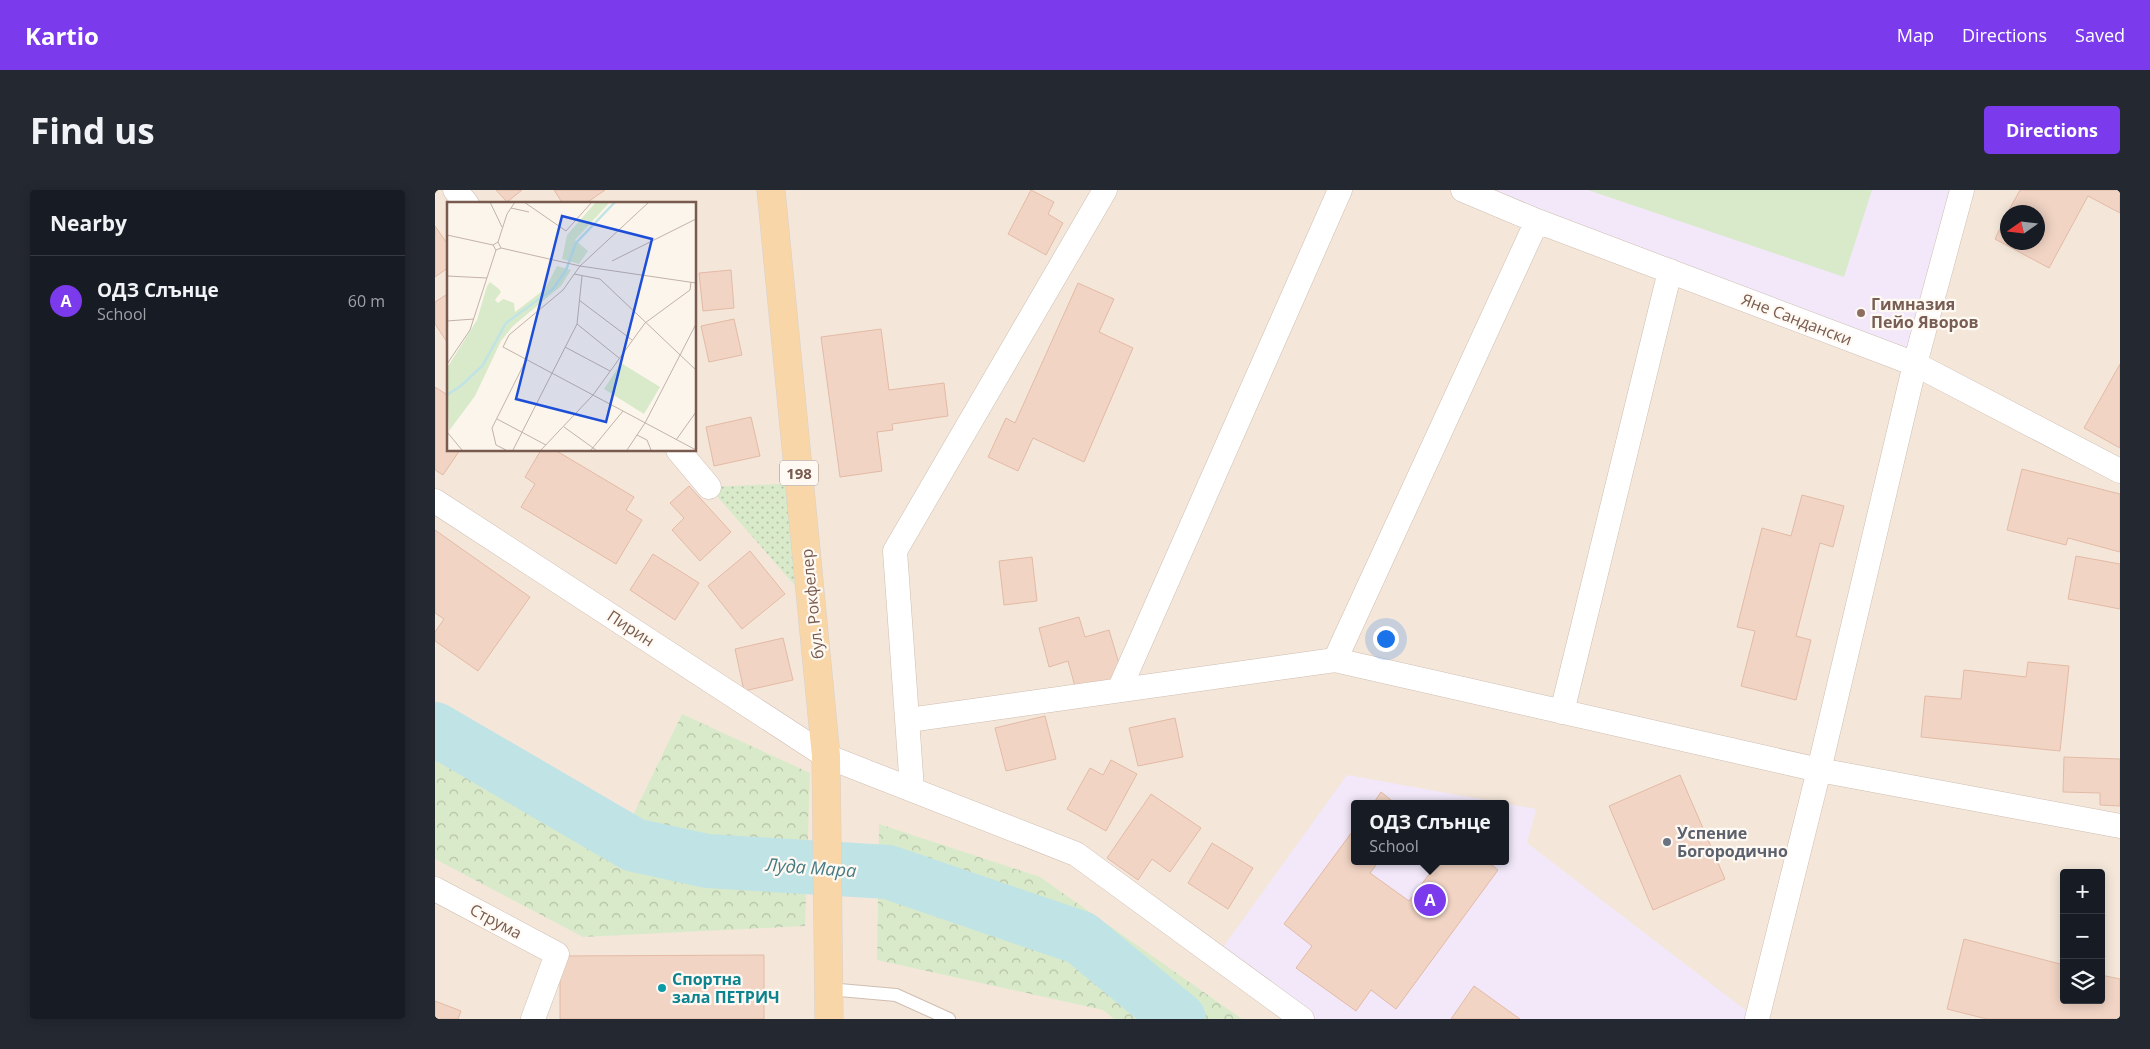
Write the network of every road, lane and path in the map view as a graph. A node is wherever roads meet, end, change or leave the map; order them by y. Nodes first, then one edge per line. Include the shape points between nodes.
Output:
1 (455, 190) edge
2 (771, 190) edge
3 (1105, 190) edge
4 (1340, 190) edge
5 (1463, 190) edge
6 (1962, 190) edge
7 (465, 202) edge
8 (1537, 220) junction
9 (1670, 271) junction
10 (1915, 364) junction
11 (679, 451) edge
12 (2120, 471) edge
13 (709, 487) dead end
14 (435, 501) edge
15 (1335, 660) junction
16 (1119, 690) junction
17 (1562, 712) junction
18 (909, 720) junction
19 (826, 756) junction
20 (1819, 770) junction
21 (912, 789) junction
22 (2120, 826) edge
23 (435, 889) edge
24 (829, 989) junction
25 (1759, 1018) edge
26 (533, 1019) edge
27 (829, 1019) edge
28 (949, 1019) edge
29 (1302, 1019) edge

1 - 7 street
2 - 19 main road, бул. Рокфелер / 198
3 - 18 street via 895,551
4 - 16 street
5 - 8 street, Яне Сандански
6 - 10 street
8 - 9 street, Яне Сандански
8 - 15 street
9 - 10 street, Яне Сандански
9 - 17 street
10 - 12 street, Яне Сандански
10 - 20 street
11 - 13 street
14 - 19 street, Пирин
15 - 16 street
15 - 17 street
16 - 18 street
17 - 20 street
18 - 21 street
19 - 21 street, Пирин
19 - 24 main road, бул. Рокфелер / 198
20 - 22 street
20 - 25 street
21 - 29 street, Пирин via 1076,854
23 - 26 street, Струма via 557,954
24 - 27 main road, бул. Рокфелер / 198
24 - 28 lane via 896,995

